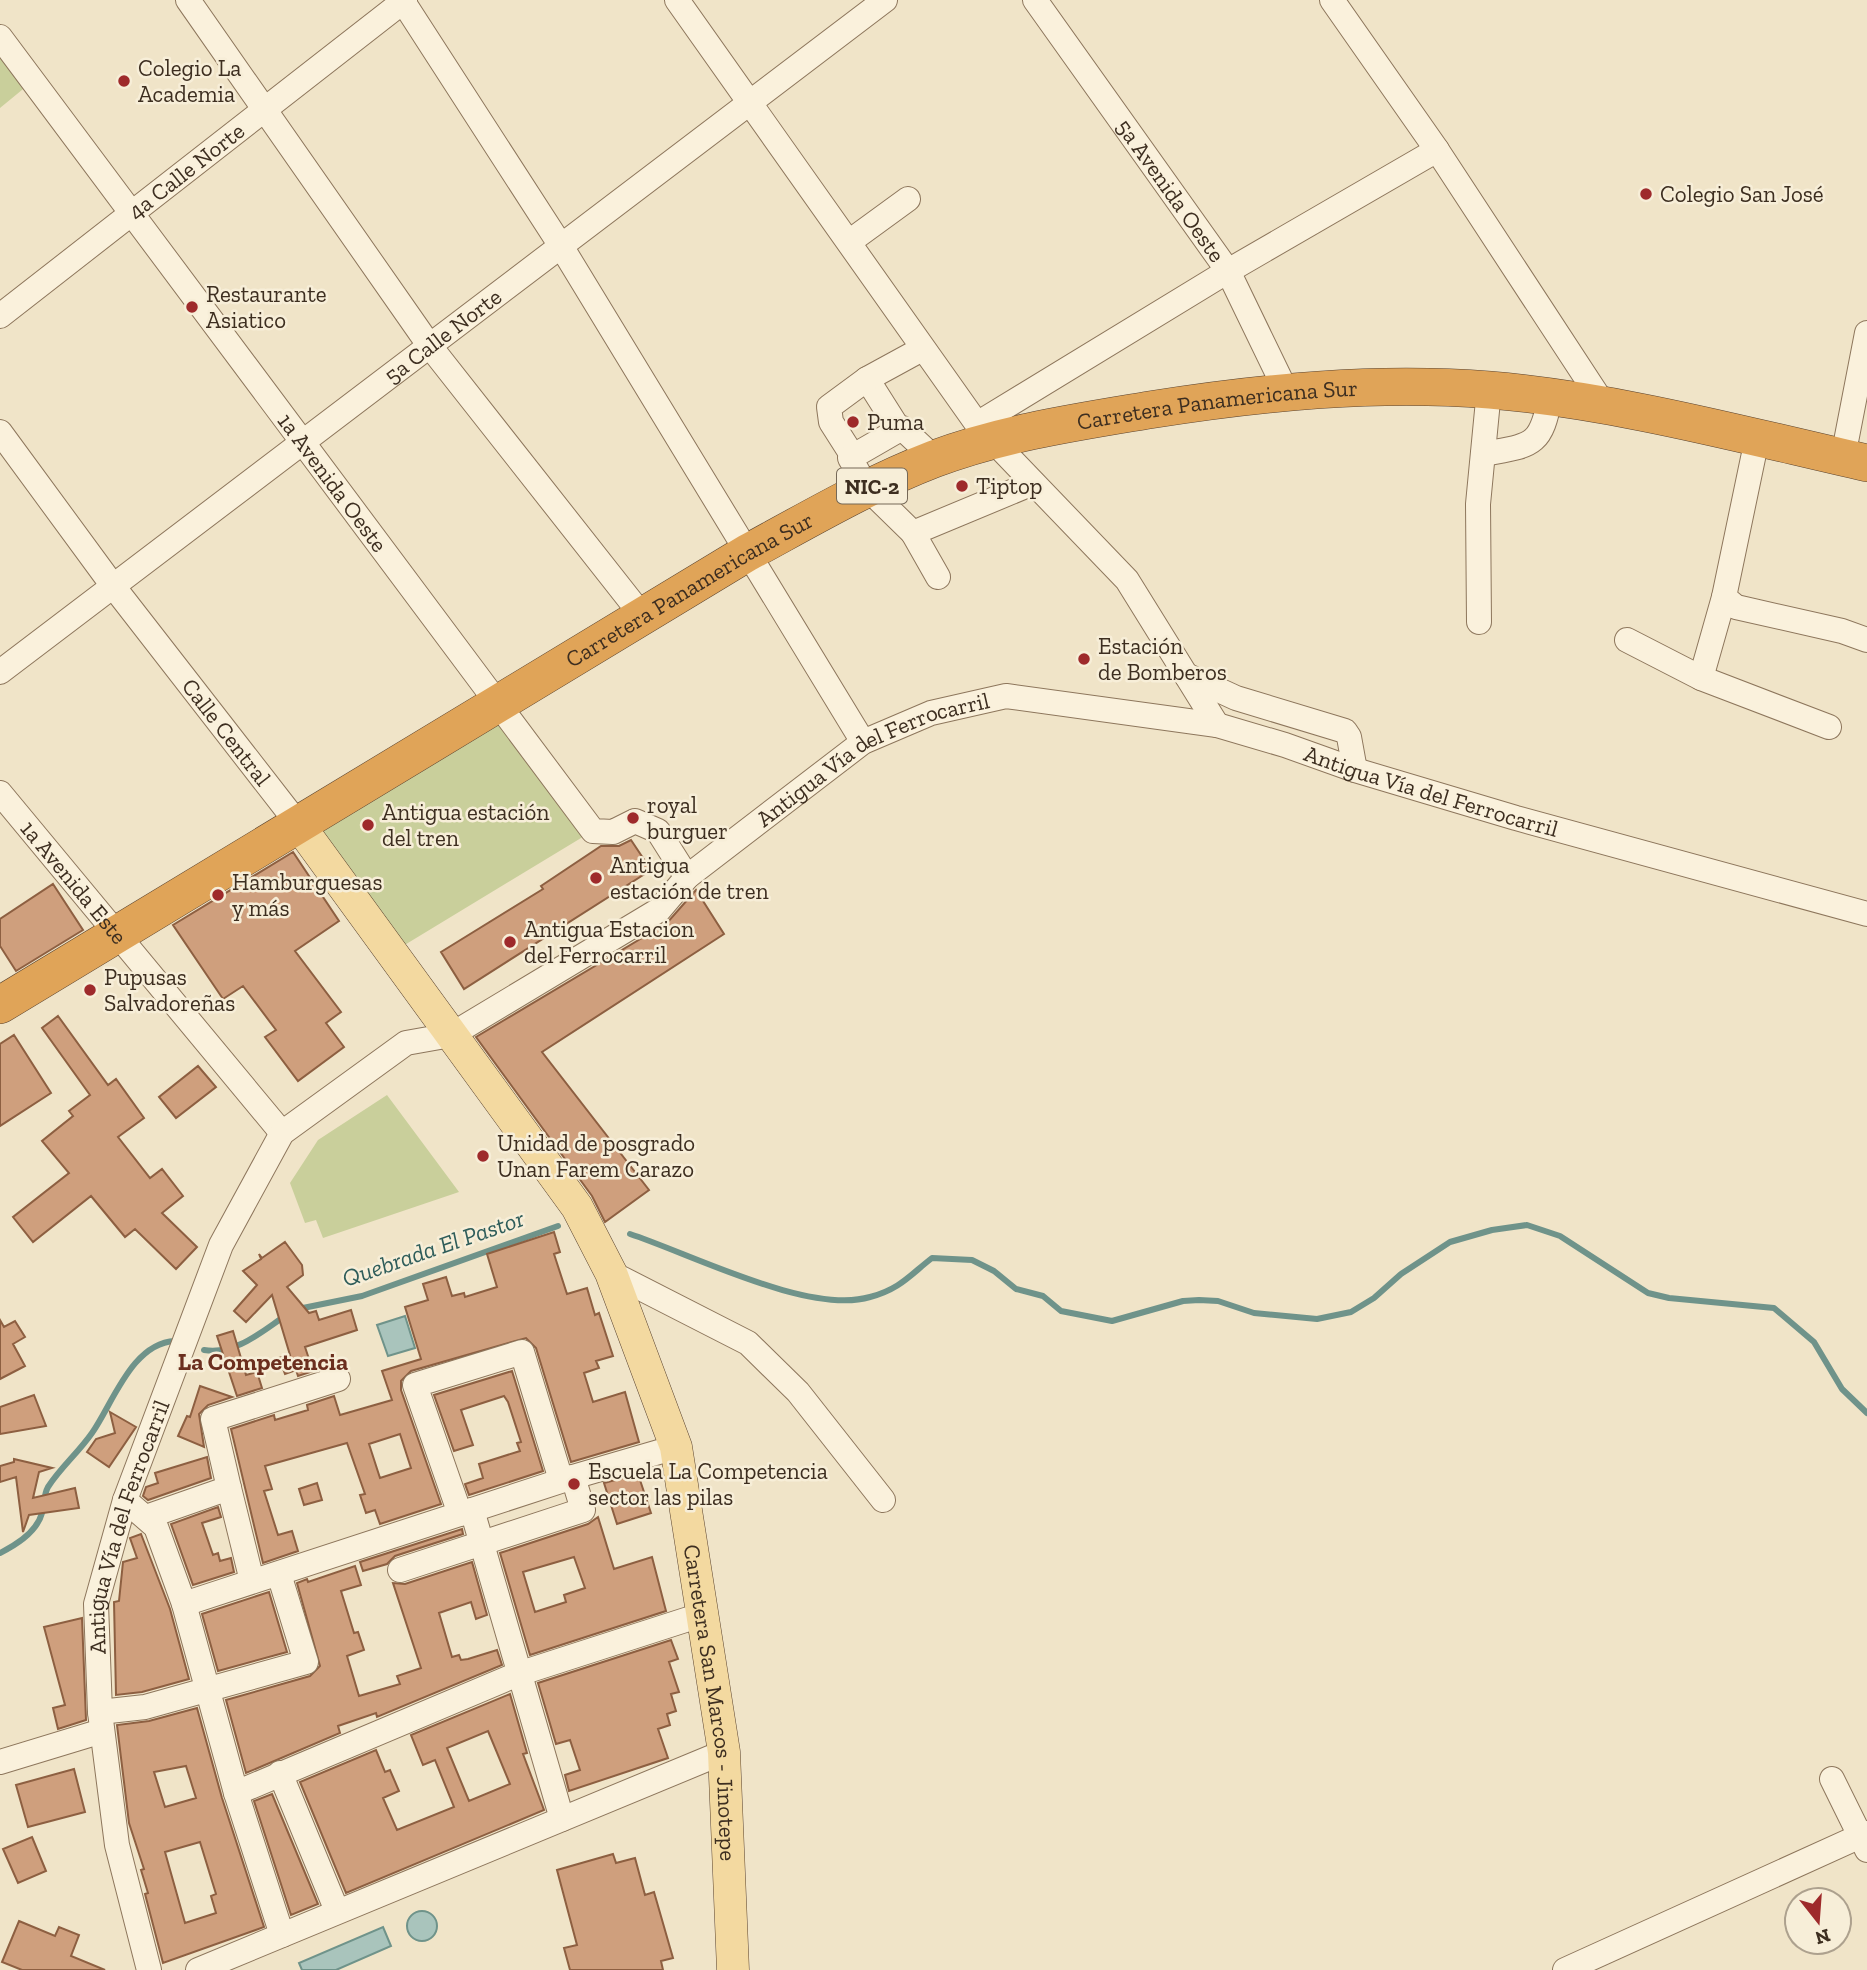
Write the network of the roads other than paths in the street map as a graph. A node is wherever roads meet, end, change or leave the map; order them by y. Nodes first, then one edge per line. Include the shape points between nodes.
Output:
1 (188, 0) edge
2 (677, 0) edge
3 (885, 0) edge
4 (1035, 0) edge
5 (1332, 0) edge
6 (403, 1) edge
7 (0, 37) edge
8 (751, 102) junction
9 (263, 111) junction
10 (1437, 150) junction
11 (908, 199) dead end
12 (132, 216) junction
13 (849, 242) junction
14 (561, 246) junction
15 (1228, 271) junction
16 (0, 316) edge
17 (1867, 333) edge
18 (429, 345) junction
19 (922, 349) junction
20 (867, 379) junction
21 (1489, 390) junction
22 (1287, 393) junction
23 (1550, 397) junction
24 (1604, 405) junction
25 (898, 428) junction
26 (0, 432) edge
27 (984, 433) junction
28 (1758, 439) junction
29 (302, 443) junction
30 (1483, 454) junction
31 (852, 456) junction
32 (934, 459) junction
33 (1855, 460) edge
34 (1033, 483) junction
35 (867, 488) junction
36 (912, 533) junction
37 (747, 553) junction
38 (938, 577) dead end
39 (113, 586) junction
40 (1724, 597) junction
41 (644, 618) junction
42 (1479, 622) dead end
43 (1626, 640) dead end
44 (1867, 640) edge
45 (0, 672) edge
46 (1186, 675) junction
47 (1701, 678) junction
48 (499, 704) junction
49 (1217, 725) junction
50 (1829, 727) dead end
51 (863, 742) junction
52 (1355, 771) junction
53 (0, 793) edge
54 (298, 824) junction
55 (687, 877) junction
56 (1867, 914) edge
57 (120, 934) junction
58 (0, 1005) edge
59 (451, 1035) junction
60 (282, 1133) junction
61 (611, 1273) junction
62 (338, 1379) dead end
63 (676, 1447) junction
64 (567, 1478) junction
65 (229, 1488) junction
66 (125, 1500) junction
67 (883, 1500) dead end
68 (466, 1512) junction
69 (146, 1517) junction
70 (482, 1544) junction
71 (400, 1570) dead end
72 (279, 1574) junction
73 (252, 1581) junction
74 (184, 1604) junction
75 (704, 1614) junction
76 (518, 1674) junction
77 (208, 1691) junction
78 (101, 1722) junction
79 (724, 1752) junction
80 (0, 1762) edge
81 (280, 1773) junction
82 (1832, 1779) dead end
83 (236, 1793) junction
84 (562, 1819) junction
85 (1865, 1840) edge
86 (337, 1911) junction
87 (282, 1935) junction
88 (1573, 1968) edge
89 (149, 1970) edge
90 (198, 1970) edge
91 (733, 1970) edge

1 - 9 street
2 - 8 street
3 - 8 street, 5a Calle Norte
4 - 15 street, 5a Avenida Oeste
5 - 10 street
6 - 9 street, 4a Calle Norte
6 - 14 street
7 - 12 street, 1a Avenida Oeste
8 - 13 street
8 - 14 street, 5a Calle Norte
9 - 12 street, 4a Calle Norte
9 - 18 street
10 - 15 street
10 - 24 street
11 - 13 street
12 - 16 street, 4a Calle Norte
12 - 29 street, 1a Avenida Oeste
13 - 19 street
14 - 18 street, 5a Calle Norte
14 - 37 street
15 - 22 street, 5a Avenida Oeste
15 - 27 street
17 - 33 street
18 - 29 street, 5a Calle Norte
18 - 41 street
19 - 20 street
19 - 27 street
20 - 25 street
20 - 31 street via 829,407 831,422
21 - 22 highway, Carretera Panamericana Sur / NIC-2 via 1349,387
21 - 23 highway, Carretera Panamericana Sur / NIC-2
21 - 30 street
22 - 27 highway, Carretera Panamericana Sur / NIC-2
23 - 24 highway, Carretera Panamericana Sur / NIC-2
23 - 30 street via 1545,429 1538,436 1525,447
24 - 28 highway, Carretera Panamericana Sur / NIC-2
25 - 31 street
25 - 32 street via 906,428
26 - 39 street, Calle Central
27 - 32 highway, Carretera Panamericana Sur / NIC-2
27 - 34 street
28 - 33 highway, Carretera Panamericana Sur / NIC-2
28 - 40 street
29 - 39 street, 5a Calle Norte
29 - 48 street, 1a Avenida Oeste
30 - 42 street via 1478,504
31 - 35 street via 849,461
32 - 35 highway, Carretera Panamericana Sur / NIC-2
34 - 36 street
34 - 46 street via 1127,580
35 - 36 street
35 - 37 highway, Carretera Panamericana Sur / NIC-2
36 - 38 street
37 - 41 highway, Carretera Panamericana Sur / NIC-2
37 - 51 street
39 - 45 street, 5a Calle Norte
39 - 54 street, Calle Central
40 - 44 street via 1735,607
40 - 47 street
41 - 48 highway, Carretera Panamericana Sur / NIC-2
43 - 47 street
46 - 49 street
46 - 52 street via 1236,698 1345,731
47 - 50 street
48 - 54 highway, Carretera Panamericana Sur / NIC-2
48 - 55 street, 1a Avenida Oeste via 593,831 613,832 635,821 658,831
49 - 51 street, Antigua Vía del Ferrocarril via 1006,696 931,713
49 - 52 street, Antigua Vía del Ferrocarril
51 - 55 street, Antigua Vía del Ferrocarril
52 - 56 street, Antigua Vía del Ferrocarril
53 - 57 street, 1a Avenida Este
54 - 57 highway, Carretera Panamericana Sur / NIC-2
54 - 59 main road, Calle Central
55 - 59 street, Antigua Vía del Ferrocarril via 659,910
57 - 58 highway, Carretera Panamericana Sur / NIC-2
57 - 60 street, 1a Avenida Este
59 - 60 street, Antigua Vía del Ferrocarril via 406,1043
59 - 61 main road, Carretera San Marcos - Jinotepe via 577,1207
60 - 66 street, Antigua Vía del Ferrocarril via 221,1245
61 - 63 main road, Carretera San Marcos - Jinotepe
61 - 67 street via 748,1343 798,1392
62 - 65 street via 213,1419
63 - 64 street
63 - 75 main road, Carretera San Marcos - Jinotepe
64 - 68 street
64 - 68 street via 522,1352 415,1385
64 - 70 street via 583,1510
65 - 69 street
65 - 73 street
66 - 69 street
66 - 78 street, Antigua Vía del Ferrocarril via 96,1604
68 - 70 street
68 - 72 street
69 - 74 street via 156,1527
70 - 71 street
70 - 76 street
72 - 73 street
72 - 77 street via 306,1662
73 - 74 street
74 - 77 street
75 - 76 street
75 - 79 main road, Carretera San Marcos - Jinotepe
76 - 81 street
76 - 84 street
77 - 78 street
77 - 83 street
78 - 80 street
78 - 89 street, Antigua Vía del Ferrocarril via 117,1845
79 - 84 street
79 - 91 main road, Carretera San Marcos - Jinotepe
81 - 83 street
81 - 86 street
82 - 85 street
83 - 87 street
84 - 86 street
85 - 88 street
86 - 87 street
87 - 90 street

